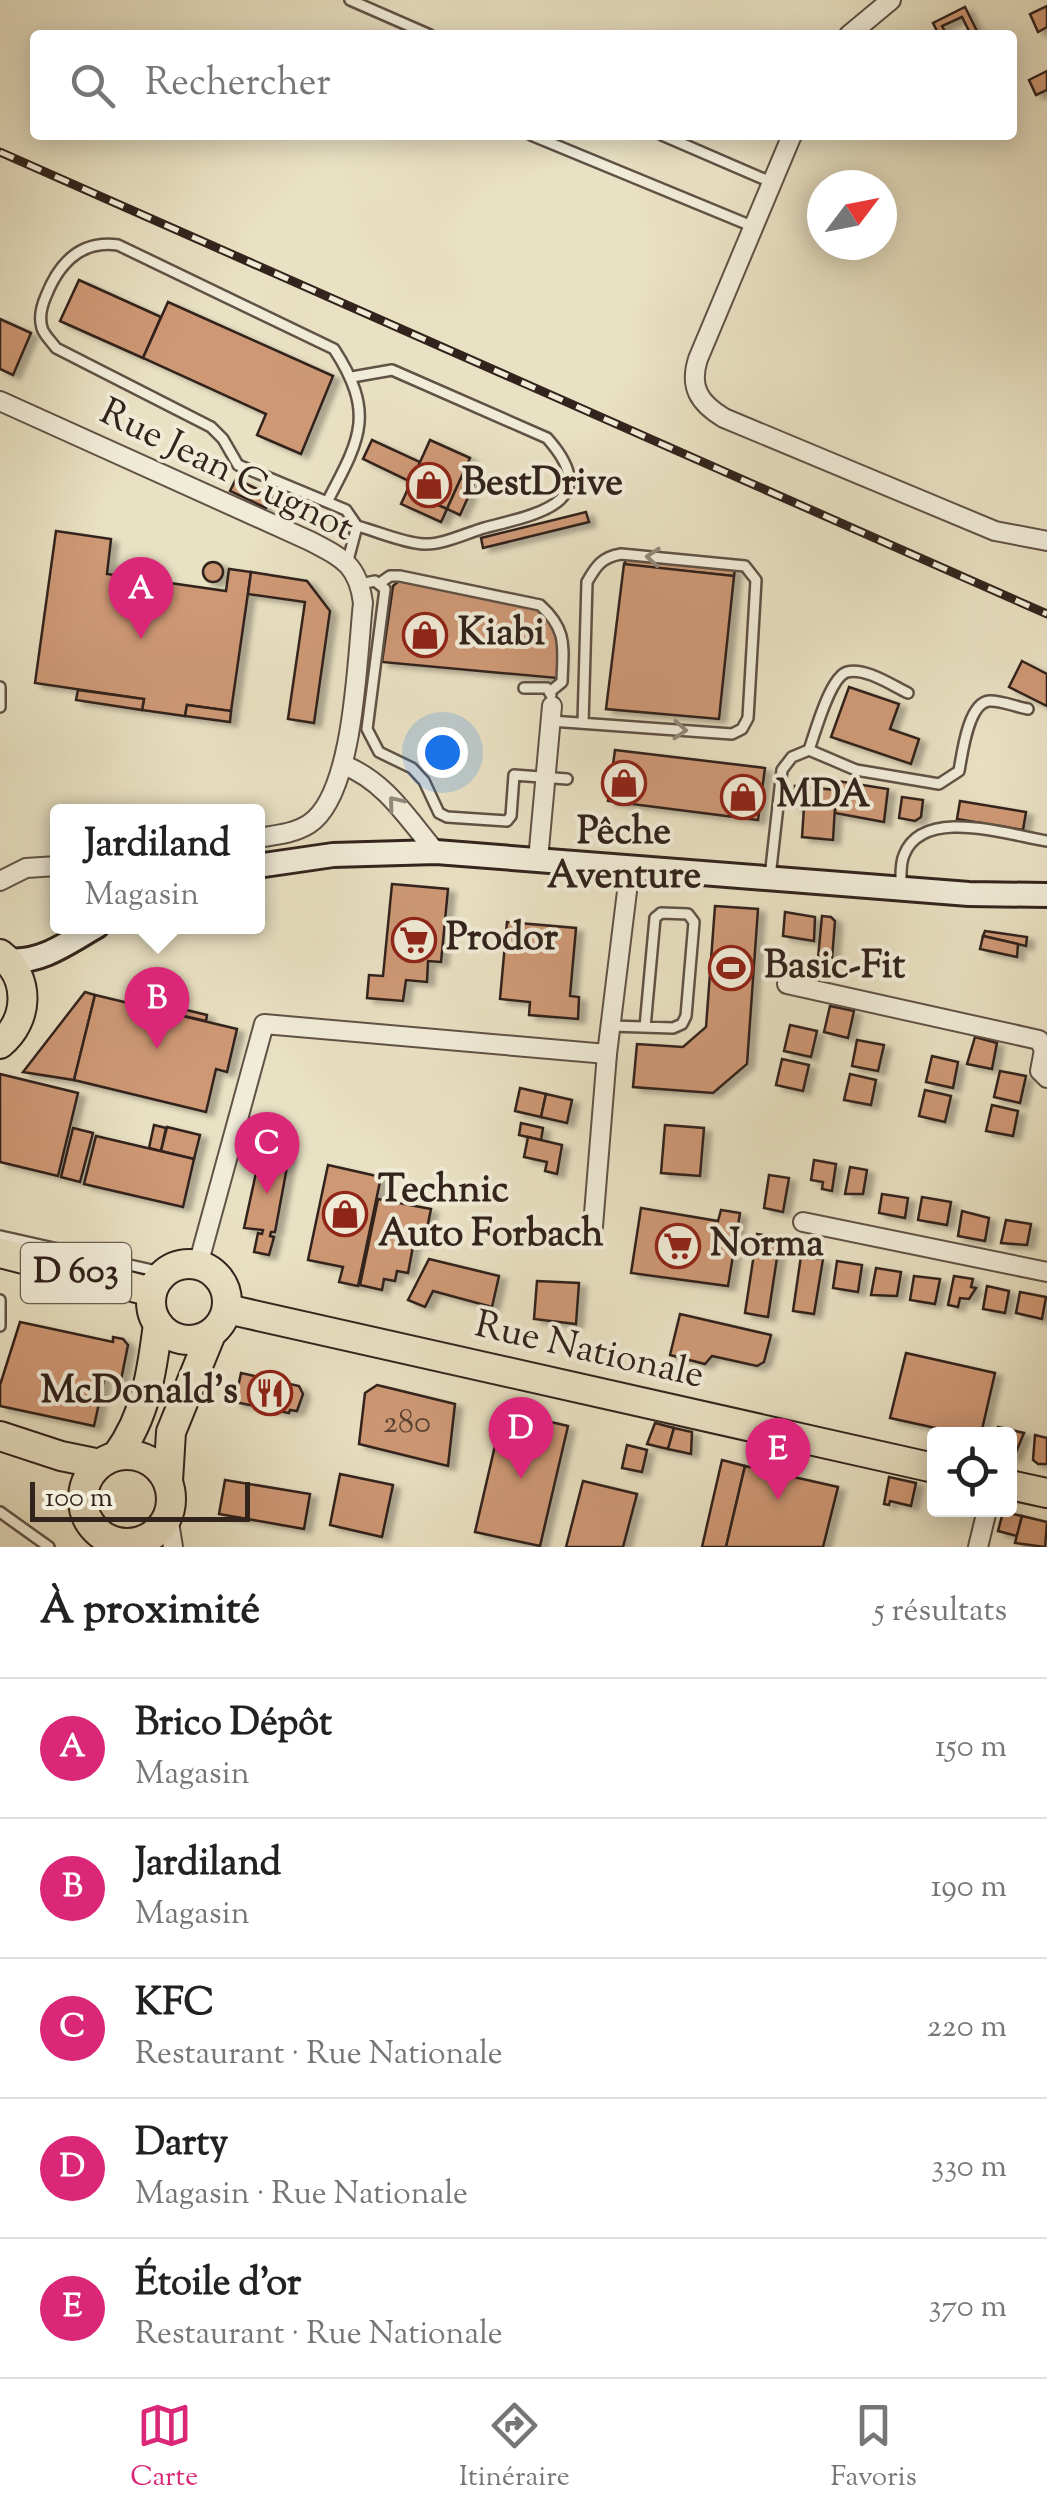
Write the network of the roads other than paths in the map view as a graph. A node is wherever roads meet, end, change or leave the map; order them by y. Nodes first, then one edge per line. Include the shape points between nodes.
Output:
1 (350, 0) edge
2 (890, 0) edge
3 (400, 22) junction
4 (396, 30) edge
5 (418, 30) edge
6 (855, 30) edge
7 (543, 140) edge
8 (674, 140) edge
9 (790, 140) edge
10 (773, 183) junction
11 (754, 227) junction
12 (352, 377) junction
13 (0, 401) edge
14 (327, 502) junction
15 (356, 526) junction
16 (1047, 541) edge
17 (347, 564) junction
18 (380, 583) junction
19 (360, 584) junction
20 (363, 683) junction
21 (0, 687) edge
22 (524, 688) dead end
23 (908, 693) dead end
24 (552, 706) junction
25 (0, 707) edge
26 (1028, 709) dead end
27 (583, 723) junction
28 (809, 750) junction
29 (344, 765) junction
30 (546, 778) junction
31 (567, 779) dead end
32 (265, 837) edge
33 (1047, 842) edge
34 (436, 852) junction
35 (538, 860) junction
36 (265, 865) edge
37 (50, 866) edge
38 (630, 867) junction
39 (770, 878) junction
40 (0, 881) edge
41 (901, 889) junction
42 (1047, 895) edge
43 (82, 934) edge
44 (49, 953) junction
45 (4, 957) edge
46 (786, 984) dead end
47 (22, 986) junction
48 (611, 1026) junction
49 (645, 1027) junction
50 (0, 1044) edge
51 (608, 1054) junction
52 (1047, 1078) edge
53 (804, 1222) dead end
54 (593, 1226) dead end
55 (0, 1254) edge
56 (198, 1265) junction
57 (1047, 1272) edge
58 (159, 1283) junction
59 (0, 1300) edge
60 (227, 1309) junction
61 (158, 1324) junction
62 (0, 1326) edge
63 (211, 1334) junction
64 (0, 1436) edge
65 (0, 1448) edge
66 (108, 1460) junction
67 (927, 1466) edge
68 (168, 1481) junction
69 (1017, 1487) edge
70 (1047, 1493) edge
71 (83, 1500) junction
72 (0, 1512) edge
73 (168, 1516) junction
74 (985, 1517) edge
75 (124, 1545) edge
76 (49, 1547) edge
77 (174, 1547) edge
78 (978, 1547) edge

1 - 3 lane
2 - 6 street
3 - 4 lane
3 - 5 lane
7 - 11 lane
8 - 10 lane
9 - 10 street
10 - 11 street
11 - 16 street via 693,374 697,396 724,418 995,531
12 - 14 lane via 361,420 358,443
12 - 14 lane via 334,349 118,244 98,242 69,257 41,308 42,328 56,348 210,427 238,465
12 - 15 lane via 392,370 547,438 564,457 571,484 544,512 425,544
13 - 17 street, Rue Jean Cugnot via 310,541
14 - 15 lane via 346,510
15 - 17 lane
17 - 19 street, Rue Jean Cugnot
18 - 19 lane
18 - 20 lane via 385,589
18 - 24 lane via 400,576 540,604 562,632 562,682
19 - 20 street, Rue Jean Cugnot
20 - 29 street, Rue Jean Cugnot
20 - 30 lane via 372,740 386,758 412,768 446,817 507,821 514,775
21 - 25 lane
22 - 24 lane
23 - 28 lane via 848,671 835,680
24 - 27 lane
24 - 30 street
26 - 28 lane via 980,704 967,728 959,771 939,784 856,770
27 -> 27 lane via 732,734 742,729 748,718 753,573 745,566 620,554 596,566 587,582
28 - 39 lane via 782,770
29 - 32 street via 312,822
34 -> 29 street via 392,796
30 - 31 lane
30 - 35 street
33 - 41 lane via 938,826 914,839 904,855
34 - 35 main road
34 - 36 main road via 333,854
35 - 38 main road
37 - 40 street via 26,868
38 - 39 main road
38 - 48 street
39 - 41 main road
41 - 42 main road
43 - 44 main road
44 - 45 main road via 20,962
44 - 47 main road
45 - 47 main road
46 - 52 street via 1038,1040 1044,1050 1040,1071
47 - 50 main road via 19,1021
48 - 49 lane
48 - 51 street
49 - 49 lane via 673,1028 686,1016 694,922 688,914 661,912 655,918
51 - 54 street
51 - 56 street via 264,1024
53 - 57 street
55 - 58 main road, D 603
56 - 58 main road via 186,1264
56 - 60 main road via 221,1281
58 - 61 main road via 152,1309
59 - 62 lane
60 - 63 main road
60 - 67 main road, Rue Nationale
61 - 63 main road via 182,1340
61 - 66 main road via 144,1405
63 - 68 main road via 171,1432
64 - 66 main road via 61,1456
65 - 71 main road via 54,1468
66 - 68 main road via 141,1456
66 - 71 main road via 90,1474
68 - 73 main road
69 - 70 main road
71 - 75 main road via 90,1524
72 - 76 lane
73 - 75 main road via 150,1537
73 - 77 street
74 - 78 street

